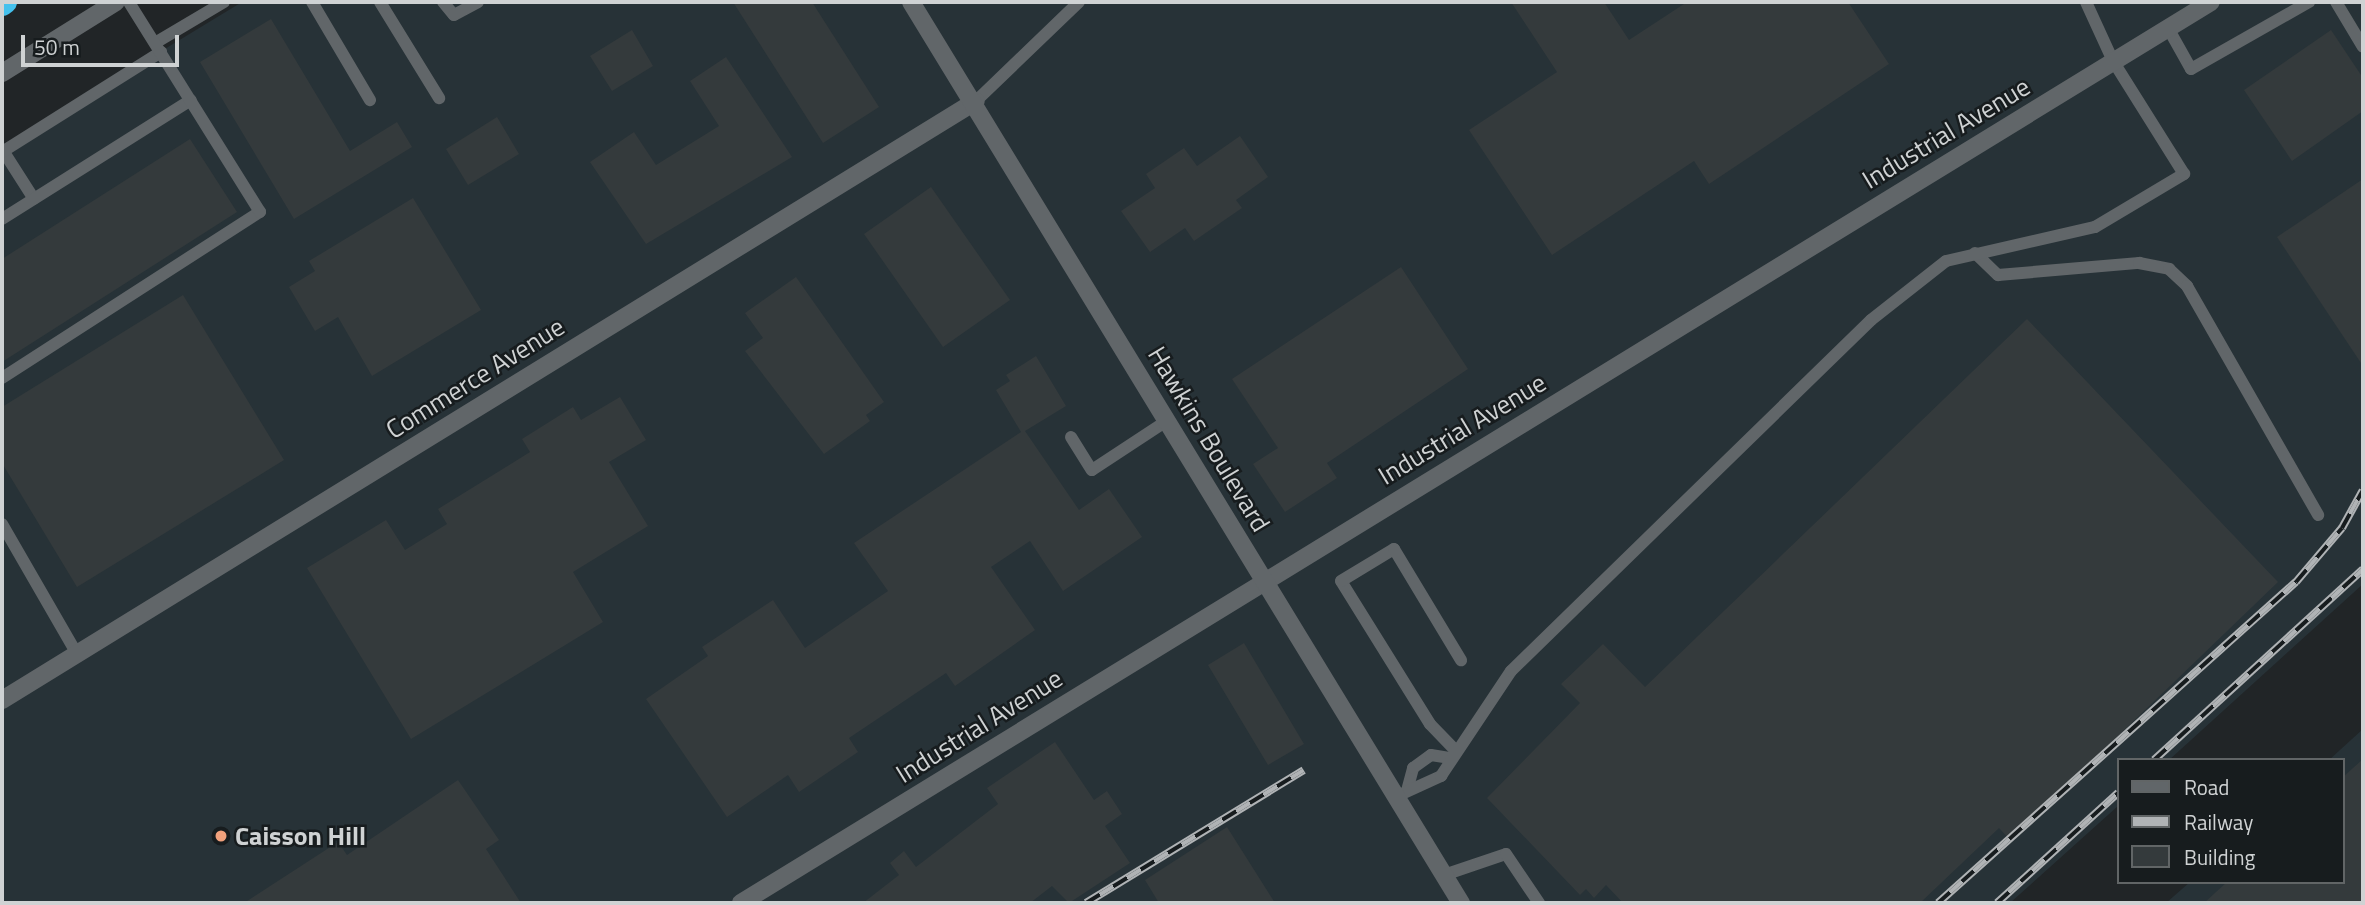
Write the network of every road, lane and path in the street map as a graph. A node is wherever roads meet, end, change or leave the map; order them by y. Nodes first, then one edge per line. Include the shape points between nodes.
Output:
1 (6, 2) edge
2 (116, 2) edge
3 (129, 2) edge
4 (224, 2) edge
5 (312, 2) edge
6 (380, 2) edge
7 (443, 2) edge
8 (478, 2) edge
9 (911, 2) edge
10 (1079, 2) edge
11 (2086, 2) edge
12 (2211, 2) edge
13 (2309, 2) edge
14 (2336, 2) edge
15 (2, 5) edge
16 (2168, 28) junction
17 (2363, 47) edge
18 (158, 48) junction
19 (2113, 61) junction
20 (2, 73) edge
21 (439, 98) dead end
22 (191, 100) junction
23 (370, 100) dead end
24 (976, 101) junction
25 (2, 151) edge
26 (34, 199) junction
27 (2, 219) edge
28 (1975, 253) junction
29 (2, 378) edge
30 (1168, 420) junction
31 (1071, 437) dead end
32 (2318, 515) dead end
33 (2, 524) edge
34 (1264, 581) junction
35 (77, 654) junction
36 (1461, 660) dead end
37 (2, 700) edge
38 (1453, 755) junction
39 (1402, 792) junction
40 (1444, 876) junction
41 (741, 903) edge
42 (1461, 903) edge
43 (1539, 903) edge

1 - 15 highway
2 - 20 street
3 - 18 lane
4 - 18 lane
5 - 23 lane
6 - 21 lane
7 - 8 lane via 454,15
9 - 24 street, Hawkins Boulevard
10 - 24 lane
11 - 19 lane
12 - 16 street, Industrial Avenue
13 - 16 lane via 2192,69
14 - 17 lane
16 - 19 street, Industrial Avenue
18 - 22 lane
18 - 25 lane
19 - 28 lane via 2184,174 2095,227
19 - 34 street, Industrial Avenue
22 - 26 lane
22 - 29 lane via 259,208 257,217
24 - 30 street, Hawkins Boulevard
24 - 35 street, Commerce Avenue
25 - 26 lane
26 - 27 lane
28 - 32 lane via 1998,275 2139,262 2169,270 2194,298
28 - 38 lane via 1947,261 1871,320 1723,458 1511,671
30 - 31 lane via 1092,470
30 - 34 street, Hawkins Boulevard
33 - 35 lane
34 - 39 street, Hawkins Boulevard
34 - 41 street, Industrial Avenue
35 - 37 street, Commerce Avenue
36 - 38 lane via 1394,549 1341,581
38 - 39 lane via 1427,786
38 - 39 lane via 1431,755 1413,768
39 - 40 street, Hawkins Boulevard
40 - 42 street, Hawkins Boulevard
40 - 43 lane via 1506,854

